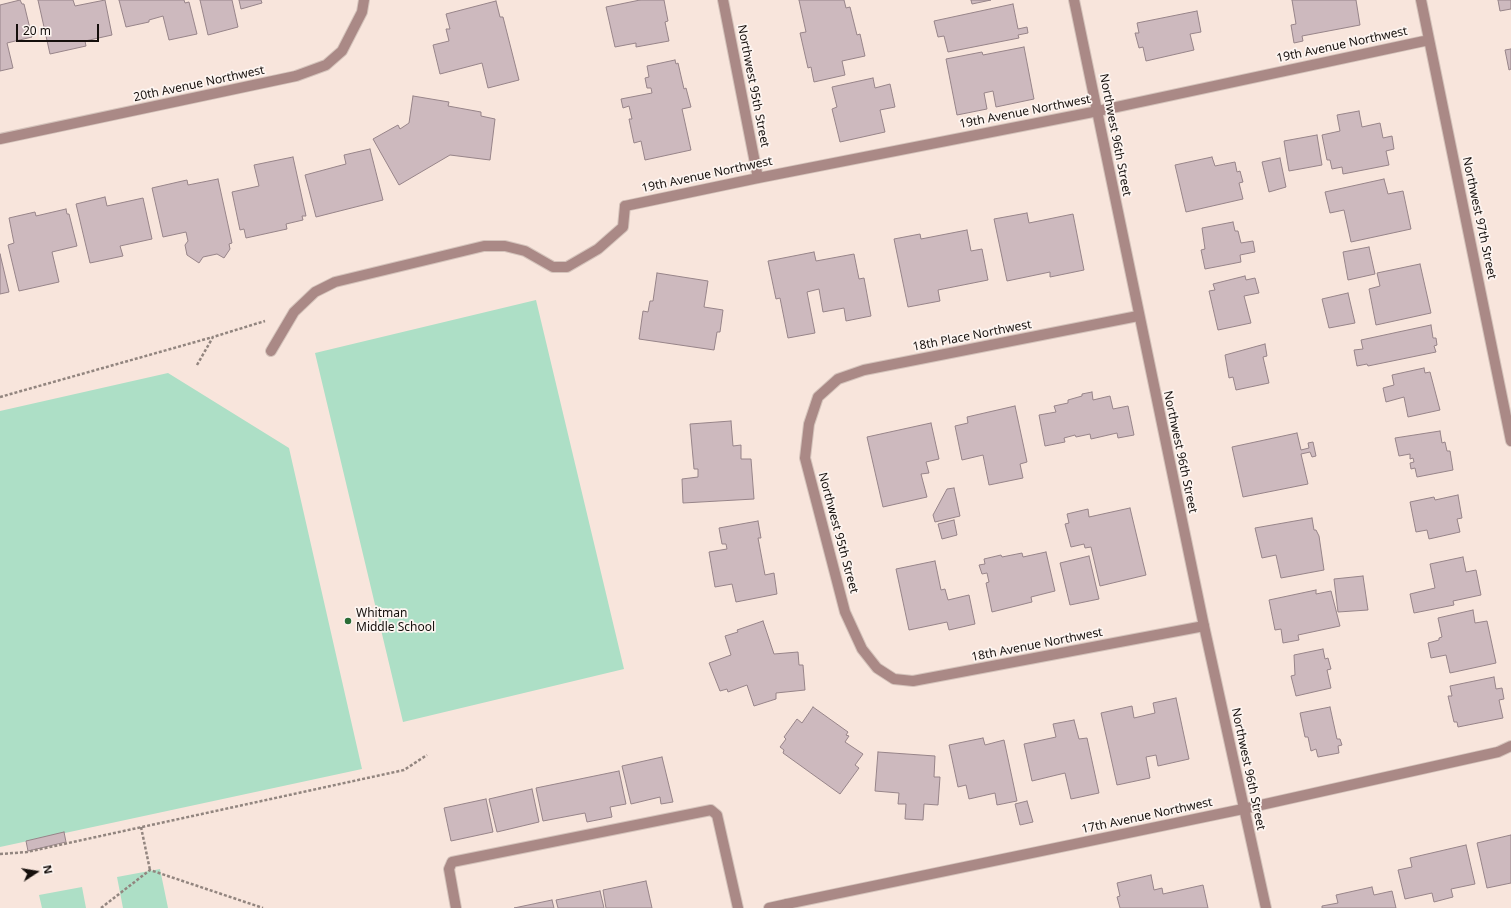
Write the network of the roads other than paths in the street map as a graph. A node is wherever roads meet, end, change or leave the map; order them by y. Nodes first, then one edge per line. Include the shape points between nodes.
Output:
1 (364, 0) edge
2 (723, 0) edge
3 (1074, 0) edge
4 (1421, 0) edge
5 (1429, 40) junction
6 (1098, 111) junction
7 (0, 139) edge
8 (758, 178) junction
9 (1138, 316) junction
10 (271, 351) dead end
11 (818, 397) joint
12 (1511, 441) edge
13 (1204, 626) junction
14 (877, 668) joint
15 (1511, 746) edge
16 (1243, 809) junction
17 (456, 908) edge
18 (738, 908) edge
19 (769, 908) edge
20 (1266, 908) edge

1 - 7 street, 20th Avenue Northwest via 362,12 342,52 326,65 296,76
2 - 8 street, Northwest 95th Street
3 - 6 street, Northwest 96th Street
4 - 5 street, Northwest 97th Street
5 - 6 street, 19th Avenue Northwest
5 - 12 street, Northwest 97th Street
6 - 8 street, 19th Avenue Northwest
6 - 9 street, Northwest 96th Street
8 - 10 street, 19th Avenue Northwest via 625,206 623,227 598,249 567,267 553,267 525,251 484,246 335,282 315,292 294,312
9 - 11 street, 18th Place Northwest via 864,370 838,379
9 - 13 street, Northwest 96th Street
11 - 14 street, Northwest 95th Street via 809,424 805,458 845,612 862,649
13 - 14 street, 18th Avenue Northwest via 913,681 894,679
13 - 16 street, Northwest 96th Street
15 - 16 street, 17th Avenue Northwest via 1498,752
16 - 19 street, 17th Avenue Northwest
16 - 20 street, Northwest 96th Street
17 - 18 street via 449,869 452,862 711,810 717,815

